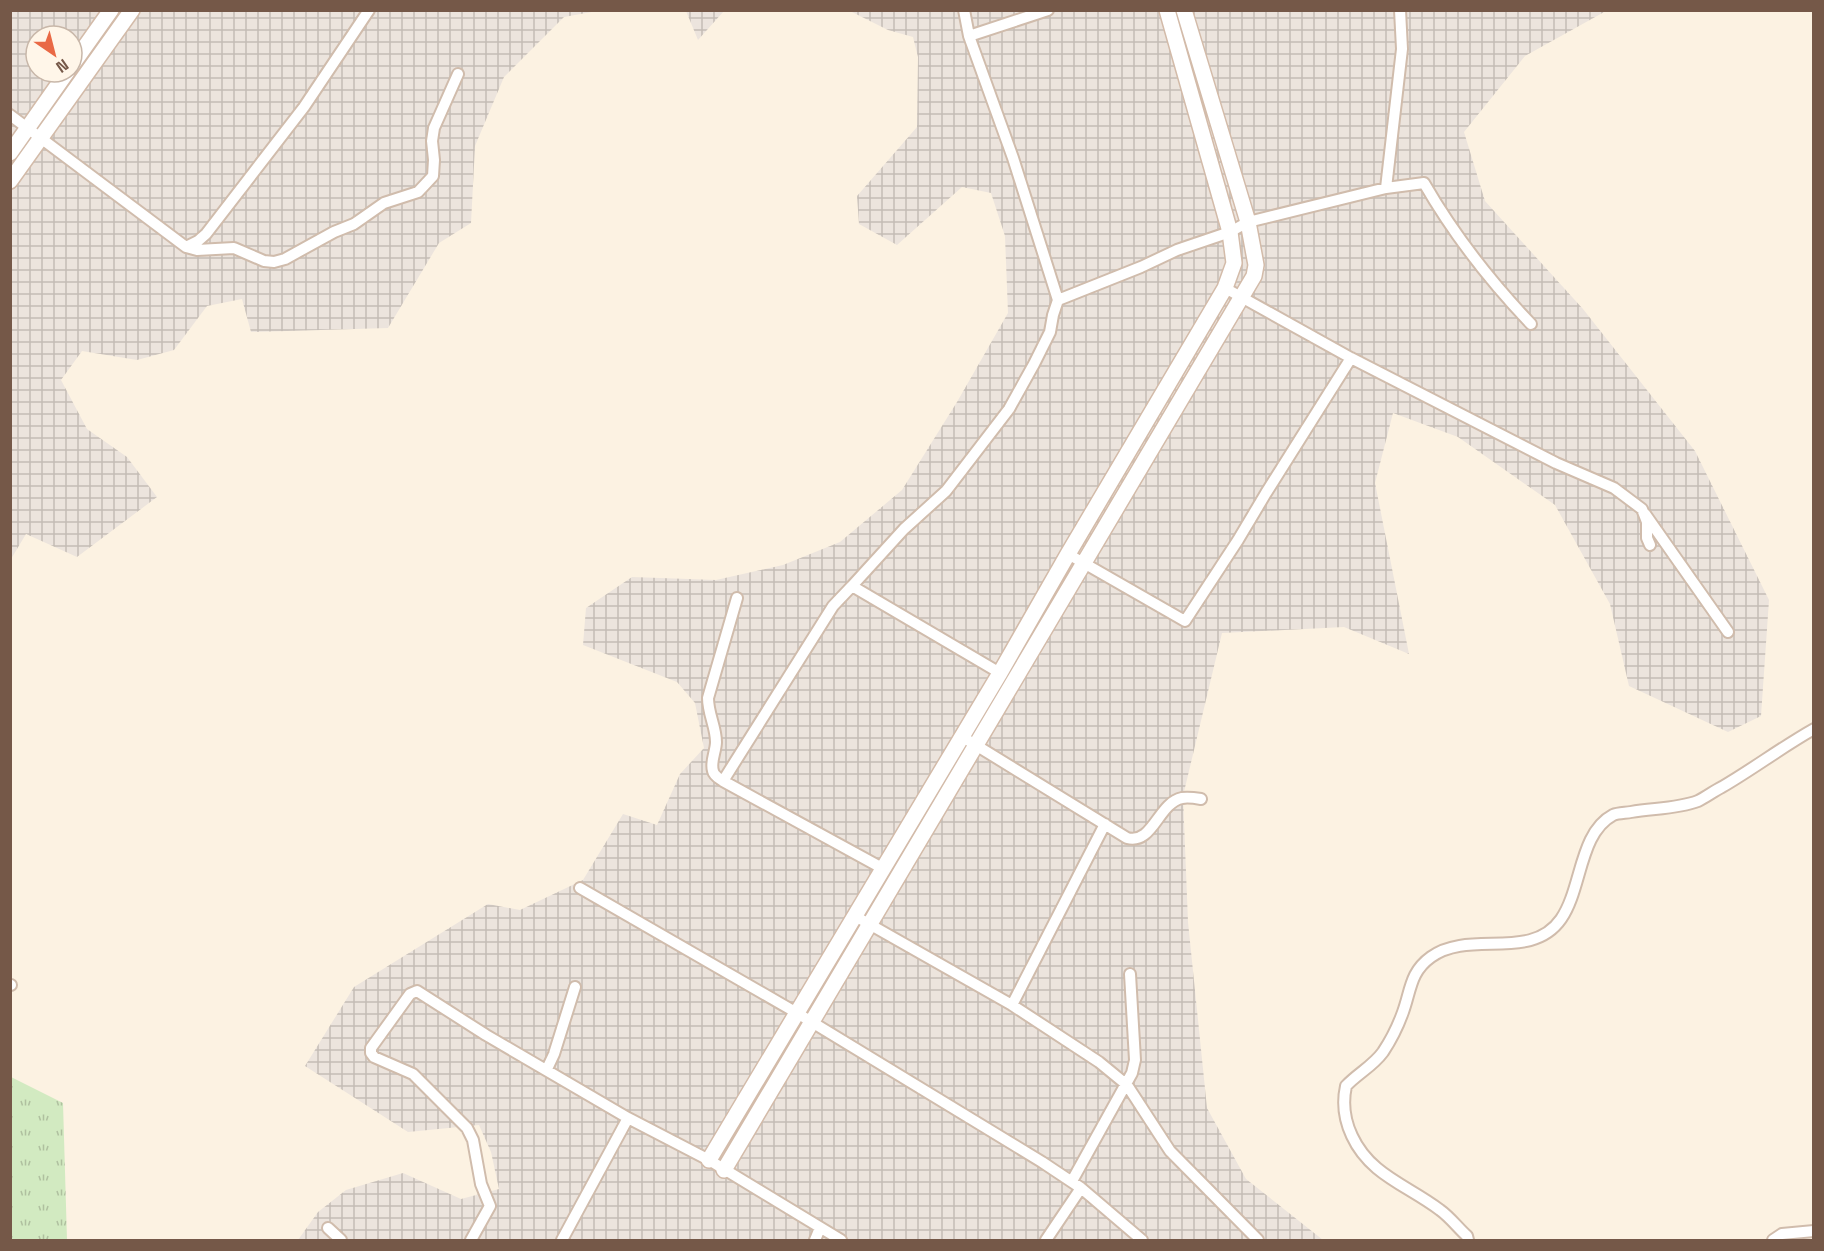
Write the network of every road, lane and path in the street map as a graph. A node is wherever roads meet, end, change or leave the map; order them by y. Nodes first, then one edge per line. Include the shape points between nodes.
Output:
1 (111, 10) edge
2 (132, 10) edge
3 (369, 10) edge
4 (964, 10) edge
5 (1048, 10) edge
6 (1167, 10) edge
7 (1184, 10) edge
8 (1400, 10) edge
9 (969, 36) junction
10 (84, 48) edge
11 (458, 74) dead end
12 (59, 84) edge
13 (10, 115) edge
14 (28, 128) junction
15 (42, 138) junction
16 (10, 153) edge
17 (10, 182) edge
18 (1386, 188) junction
19 (1248, 222) junction
20 (1230, 231) junction
21 (186, 247) junction
22 (1225, 288) junction
23 (1241, 297) junction
24 (1058, 300) junction
25 (1531, 324) dead end
26 (1351, 358) junction
27 (1642, 508) junction
28 (1650, 545) dead end
29 (1068, 554) junction
30 (1083, 562) junction
31 (852, 586) junction
32 (737, 598) dead end
33 (1728, 632) dead end
34 (1000, 673) junction
35 (1814, 729) edge
36 (961, 736) junction
37 (976, 746) junction
38 (723, 781) junction
39 (1201, 799) dead end
40 (1105, 825) junction
41 (882, 868) junction
42 (580, 888) dead end
43 (855, 916) junction
44 (869, 924) junction
45 (1130, 974) dead end
46 (574, 987) dead end
47 (1012, 1005) junction
48 (797, 1013) junction
49 (811, 1022) junction
50 (547, 1069) junction
51 (1126, 1085) junction
52 (628, 1118) junction
53 (709, 1161) junction
54 (724, 1170) junction
55 (1076, 1184) junction
56 (328, 1228) dead end
57 (820, 1228) junction
58 (1814, 1231) edge
59 (1140, 1239) edge
60 (341, 1240) edge
61 (471, 1240) edge
62 (562, 1240) edge
63 (815, 1240) edge
64 (841, 1240) edge
65 (1046, 1240) edge
66 (1258, 1240) edge
67 (1468, 1240) edge
68 (1773, 1240) edge

1 - 10 street
2 - 15 street
3 - 21 street via 304,107 206,234
4 - 9 street
5 - 9 street
6 - 20 street
7 - 19 street
8 - 18 street via 1402,49
9 - 24 street
11 - 21 street via 434,128 433,176 418,192 384,203 354,224 274,262 234,248
12 - 14 street
13 - 14 street
14 - 15 street
14 - 16 street
15 - 17 street
15 - 21 street
18 - 19 street
18 - 25 street via 1424,183 1483,272
19 - 20 street
19 - 23 street via 1256,265
20 - 22 street via 1234,263
20 - 24 street
22 - 23 street
22 - 29 street
23 - 26 street
23 - 30 street
24 - 31 street via 1050,332 1009,409 946,491 904,529
26 - 27 street via 1556,463 1614,488
26 - 30 street via 1185,621
27 - 28 street
27 - 33 street
29 - 30 street
29 - 34 street
30 - 37 street
31 - 34 street
31 - 38 street via 833,606
32 - 38 street via 708,698 716,743 712,770
34 - 36 street
35 - 67 street via 1697,801 1614,815 1599,827 1588,846 1562,918 1551,930 1532,941 1445,950 1432,956 1414,975 1403,1012 1382,1054 1346,1086 1346,1125 1358,1150 1371,1165 1441,1211
36 - 37 street
36 - 41 street
37 - 40 street
37 - 44 street
38 - 41 street
39 - 40 street via 1173,801 1140,839 1127,838
40 - 47 street
41 - 43 street
42 - 48 street
43 - 44 street
43 - 48 street
44 - 47 street
44 - 49 street
45 - 51 street via 1135,1060
46 - 50 street
47 - 51 street via 1099,1062
48 - 49 street
48 - 53 street
49 - 54 street
49 - 55 street
50 - 52 street
50 - 61 street via 417,992 410,994 371,1048 374,1057 413,1074 467,1128 490,1206
51 - 55 street
51 - 66 street via 1170,1151
52 - 53 street
52 - 62 street
53 - 54 street
54 - 57 street
55 - 59 street
55 - 65 street
56 - 60 street
57 - 63 street
57 - 64 street
58 - 68 street via 1782,1234

